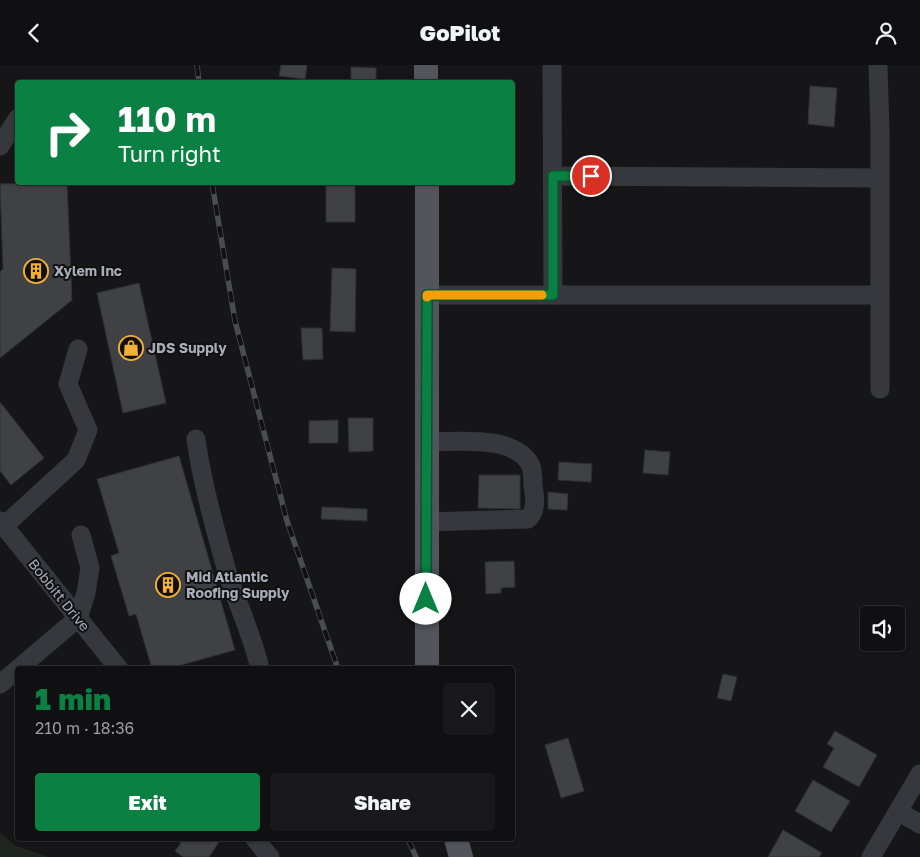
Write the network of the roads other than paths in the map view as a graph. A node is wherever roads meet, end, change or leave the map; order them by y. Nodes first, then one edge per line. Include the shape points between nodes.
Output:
1 (426, 65) edge
2 (552, 65) edge
3 (878, 65) edge
4 (426, 80) edge
5 (15, 123) edge
6 (0, 146) edge
7 (553, 176) junction
8 (880, 178) junction
9 (427, 185) edge
10 (427, 295) junction
11 (553, 295) junction
12 (880, 295) junction
13 (78, 349) dead end
14 (880, 389) dead end
15 (196, 439) dead end
16 (426, 441) junction
17 (426, 522) junction
18 (2, 524) edge
19 (81, 535) dead end
20 (78, 618) junction
21 (22, 666) edge
22 (117, 666) edge
23 (259, 666) edge
24 (427, 666) edge
25 (15, 672) edge
26 (0, 684) edge
27 (920, 774) edge
28 (899, 812) junction
29 (920, 824) edge
30 (257, 841) edge
31 (457, 841) edge
32 (270, 857) edge
33 (461, 857) edge
34 (871, 857) edge

1 - 4 main road
2 - 7 street
3 - 8 street
5 - 6 street
7 - 8 street
7 - 11 street
8 - 12 street
9 - 10 main road
10 - 11 street
10 - 16 main road
11 - 12 street
12 - 14 street
13 - 18 street via 68,384 88,430 76,460
15 - 23 street via 229,578
16 - 17 main road
16 - 17 street via 496,443 522,453 531,467 535,503 528,519
17 - 24 main road
18 - 20 street, Bobbitt Drive
19 - 20 street via 90,568
20 - 21 street
20 - 22 street, Bobbitt Drive
25 - 26 street
27 - 28 street
28 - 29 street
28 - 34 street
30 - 32 street
31 - 33 main road

